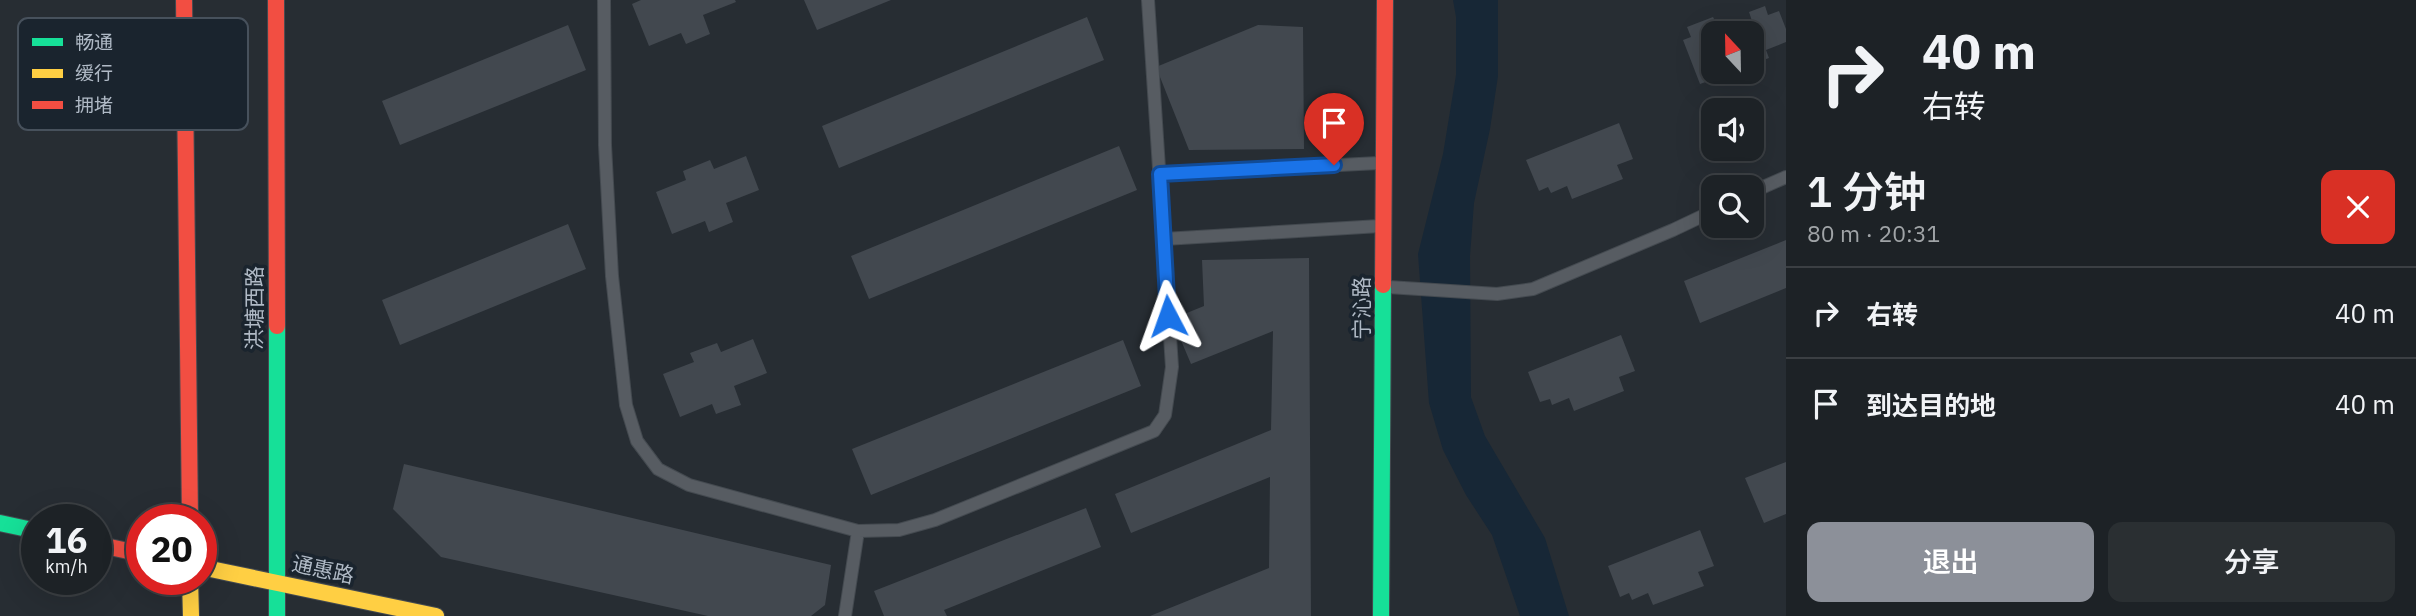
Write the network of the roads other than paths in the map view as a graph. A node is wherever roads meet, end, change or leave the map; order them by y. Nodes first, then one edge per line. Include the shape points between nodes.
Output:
1 (184, 0) edge
2 (276, 0) edge
3 (604, 0) edge
4 (1148, 0) edge
5 (1385, 0) edge
6 (184, 18) edge
7 (186, 130) edge
8 (1383, 162) junction
9 (1160, 174) junction
10 (1786, 177) edge
11 (1764, 187) edge
12 (1701, 217) edge
13 (1383, 225) junction
14 (1164, 239) junction
15 (1383, 287) junction
16 (190, 504) edge
17 (0, 523) edge
18 (21, 528) edge
19 (858, 531) junction
20 (217, 570) edge
21 (277, 582) junction
22 (190, 595) edge
23 (191, 616) edge
24 (277, 616) edge
25 (436, 616) edge
26 (845, 616) edge
27 (1381, 616) edge

1 - 6 main road
2 - 21 main road, 洪塘西路
3 - 19 lane via 612,276 626,405 637,441 658,469 689,485
4 - 9 lane
5 - 8 main road, 宁沁路
7 - 16 main road
8 - 9 lane
8 - 13 main road, 宁沁路
9 - 14 lane
10 - 11 lane
12 - 15 lane via 1533,289 1497,295
13 - 14 lane
13 - 15 main road, 宁沁路
14 - 19 lane via 1172,367 1165,415 1154,431 935,520 899,530
15 - 27 main road, 宁沁路
17 - 18 main road
19 - 26 lane
20 - 21 main road, 通惠路
21 - 24 main road, 洪塘西路
21 - 25 main road, 通惠路
22 - 23 main road

